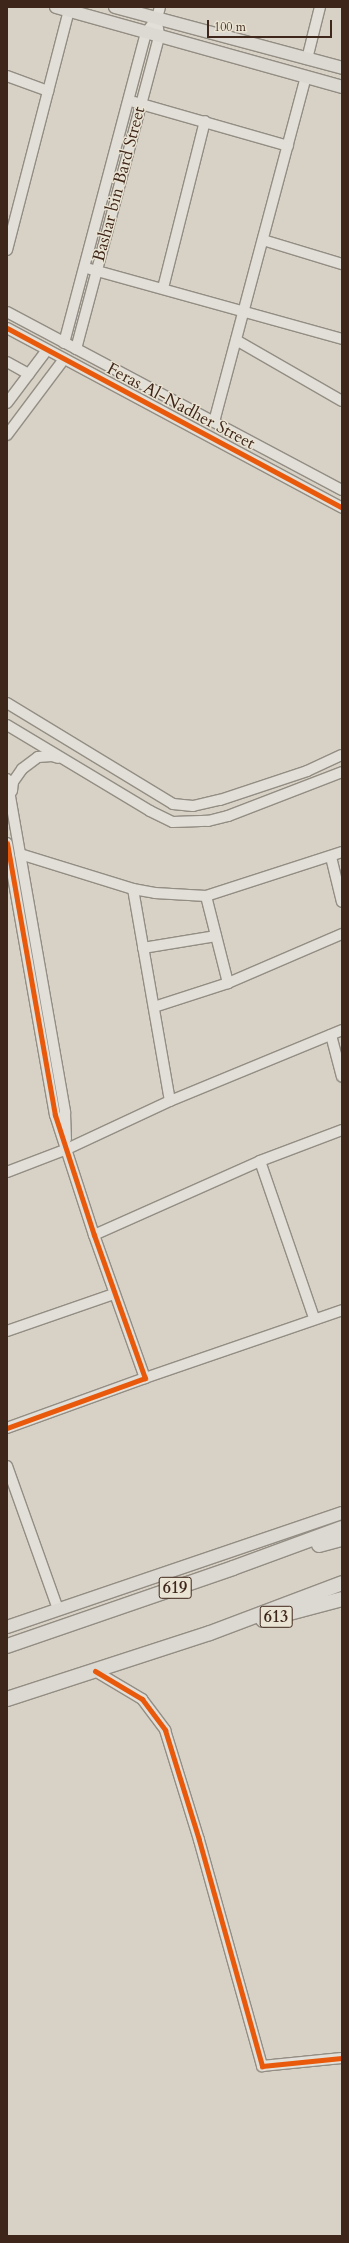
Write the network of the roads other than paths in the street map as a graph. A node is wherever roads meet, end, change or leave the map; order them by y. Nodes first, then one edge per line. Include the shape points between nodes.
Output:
1 (56, 7) edge
2 (115, 7) edge
3 (320, 7) edge
4 (69, 11) junction
5 (158, 13) edge
6 (146, 33) junction
7 (159, 36) junction
8 (307, 59) junction
9 (342, 68) edge
10 (7, 76) edge
11 (306, 77) junction
12 (342, 87) edge
13 (48, 91) junction
14 (128, 101) junction
15 (140, 104) junction
16 (205, 121) junction
17 (288, 146) junction
18 (11, 216) edge
19 (263, 240) junction
20 (7, 250) edge
21 (342, 264) edge
22 (84, 268) junction
23 (96, 271) junction
24 (163, 288) junction
25 (7, 312) edge
26 (244, 312) junction
27 (7, 328) edge
28 (342, 339) edge
29 (236, 340) junction
30 (64, 343) junction
31 (76, 349) junction
32 (47, 350) junction
33 (64, 359) junction
34 (7, 362) edge
35 (28, 374) junction
36 (342, 402) edge
37 (7, 403) edge
38 (214, 422) junction
39 (7, 435) edge
40 (342, 490) edge
41 (342, 508) edge
42 (7, 703) edge
43 (7, 726) edge
44 (342, 755) edge
45 (63, 760) junction
46 (342, 772) edge
47 (7, 779) edge
48 (10, 799) junction
49 (7, 843) edge
50 (342, 852) edge
51 (20, 854) junction
52 (331, 857) junction
53 (133, 889) junction
54 (206, 896) junction
55 (342, 902) edge
56 (342, 934) edge
57 (216, 936) junction
58 (143, 948) junction
59 (228, 983) junction
60 (154, 1007) junction
61 (342, 1030) edge
62 (331, 1035) junction
63 (342, 1077) edge
64 (170, 1101) junction
65 (342, 1130) edge
66 (67, 1149) junction
67 (260, 1161) junction
68 (7, 1172) edge
69 (94, 1235) junction
70 (114, 1294) junction
71 (342, 1310) edge
72 (314, 1318) junction
73 (7, 1331) edge
74 (145, 1378) junction
75 (7, 1428) edge
76 (7, 1466) edge
77 (342, 1513) edge
78 (342, 1528) edge
79 (342, 1539) edge
80 (233, 1568) junction
81 (342, 1583) edge
82 (342, 1599) edge
83 (58, 1609) junction
84 (7, 1627) edge
85 (210, 1633) junction
86 (7, 1646) edge
87 (95, 1671) junction
88 (7, 1699) edge
89 (342, 2058) edge

1 - 4 main road
2 - 5 main road
3 - 8 street
4 - 6 main road
4 - 13 street
5 - 6 street, Bashar bin Bard Street
5 - 7 street, Bashar bin Bard Street
5 - 8 main road
6 - 7 main road
6 - 14 street, Bashar bin Bard Street
7 - 11 main road
7 - 15 street, Bashar bin Bard Street
8 - 9 main road
10 - 13 street
11 - 12 main road
11 - 17 street
13 - 18 street
14 - 15 street
14 - 22 street, Bashar bin Bard Street
15 - 16 street
15 - 23 street, Bashar bin Bard Street
16 - 17 street
16 - 24 street
17 - 19 street
18 - 20 street
19 - 21 street
19 - 26 street
22 - 23 street
22 - 30 street, Bashar bin Bard Street
23 - 24 street
23 - 31 street, Bashar bin Bard Street
24 - 26 street
25 - 30 street, Feras Al-Nadher Street
26 - 28 street
26 - 29 street
27 - 32 street, Feras Al-Nadher Street
29 - 36 street
29 - 38 street
30 - 31 street, Feras Al-Nadher Street
31 - 38 street, Feras Al-Nadher Street
32 - 33 street, Feras Al-Nadher Street
32 - 35 street
33 - 39 street
33 - 41 street, Feras Al-Nadher Street
34 - 35 street
35 - 37 street
38 - 40 street, Feras Al-Nadher Street
42 - 44 street via 173,804 193,806 220,800 307,771
43 - 45 street
45 - 46 street via 173,822 208,821 228,816
45 - 48 street via 52,756 38,757 22,769 13,782
47 - 48 street
48 - 51 street
49 - 66 street via 55,1115
50 - 52 street
51 - 53 street
51 - 66 street via 66,1113
52 - 54 street
52 - 55 street
53 - 54 street via 155,894
53 - 58 street
54 - 57 street
56 - 59 street
57 - 58 street
57 - 59 street
58 - 60 street
59 - 60 street
60 - 64 street
61 - 62 street
62 - 63 street
62 - 64 street
64 - 66 street
65 - 67 street
66 - 68 street
66 - 69 street
67 - 69 street
67 - 72 street
69 - 70 street
70 - 73 street
70 - 74 street
71 - 72 street
72 - 74 street
74 - 75 street
76 - 83 street
77 - 83 main road
78 - 80 highway, 619
79 - 80 highway
80 - 86 highway, 619
81 - 85 highway
82 - 85 highway, 613
83 - 84 main road
85 - 87 highway
87 - 88 highway
87 - 89 street via 142,1699 165,1730 199,1840 262,2066

